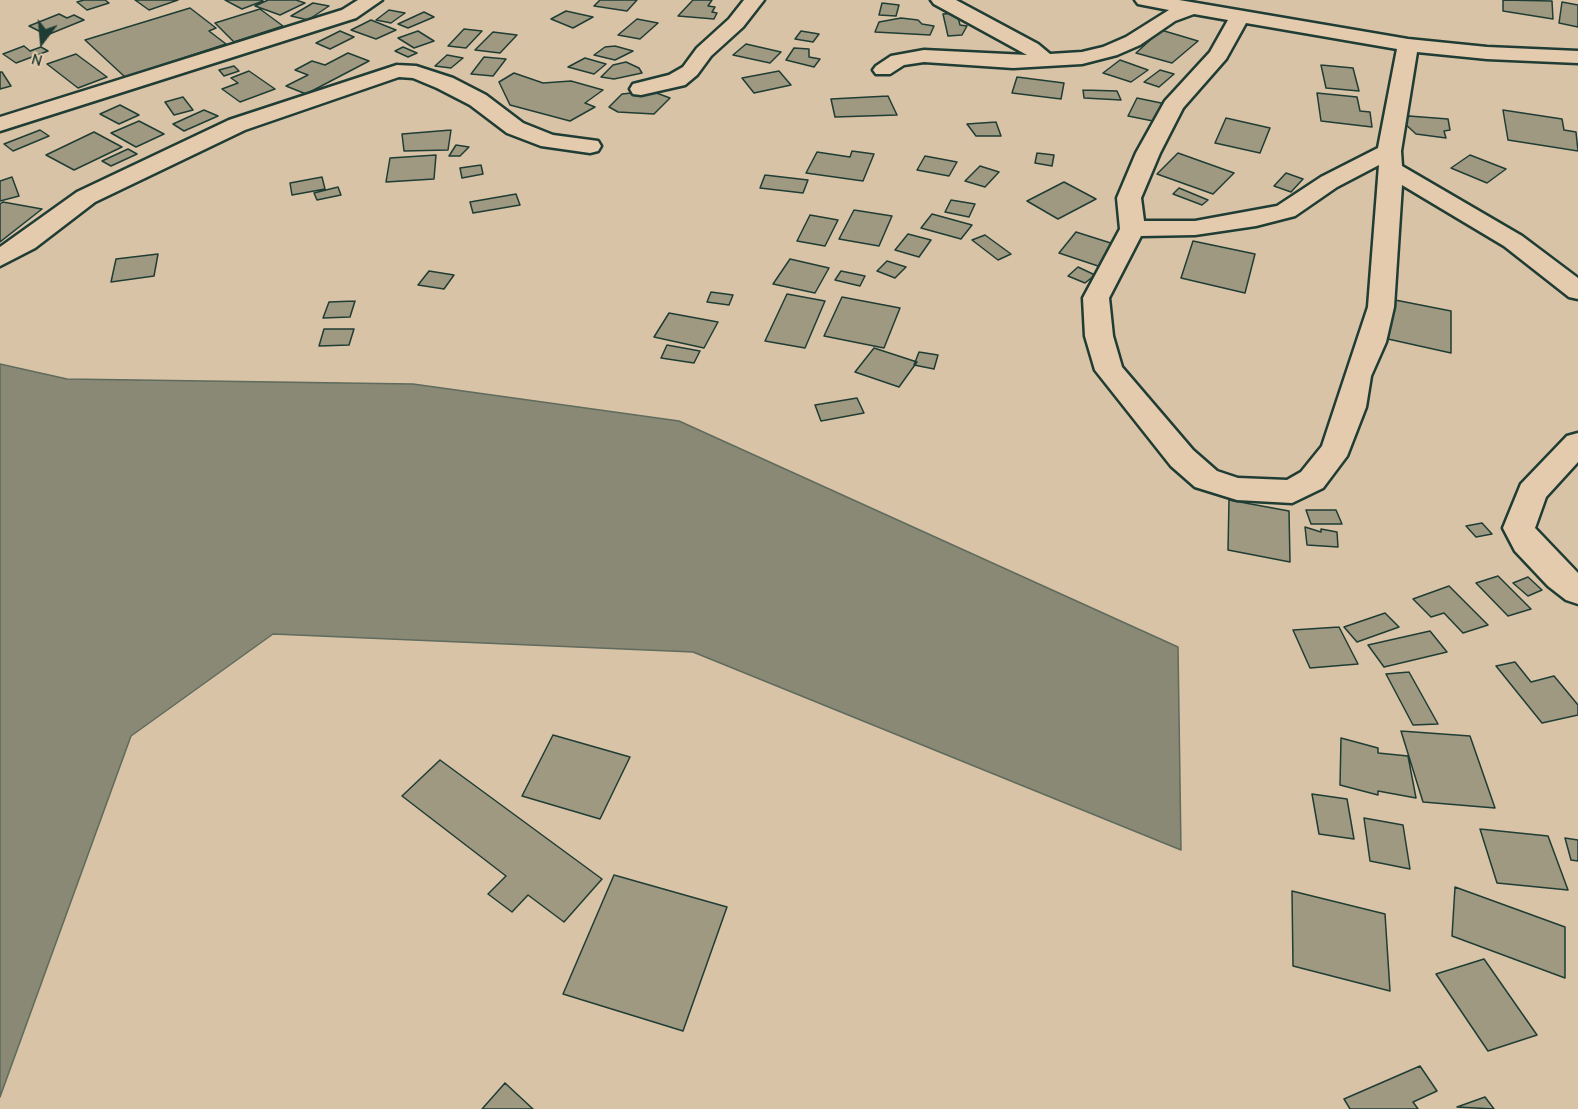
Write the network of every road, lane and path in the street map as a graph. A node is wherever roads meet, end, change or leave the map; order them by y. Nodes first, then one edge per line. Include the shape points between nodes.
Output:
1 (372, 0) edge
2 (754, 0) edge
3 (941, 0) edge
4 (1149, 0) edge
5 (1192, 8) junction
6 (1241, 15) junction
7 (1408, 45) junction
8 (1578, 57) edge
9 (1048, 62) junction
10 (883, 70) dead end
11 (641, 89) dead end
12 (0, 124) edge
13 (590, 146) dead end
14 (1390, 160) junction
15 (1132, 229) junction
16 (0, 258) edge
17 (1578, 291) edge
18 (1578, 443) edge
19 (1578, 591) edge

1 - 12 street via 349,14
2 - 11 street via 690,70 677,80
3 - 9 street via 1031,48
4 - 5 street
5 - 6 street
5 - 9 street via 1168,17 1133,41 1110,51
6 - 7 street
6 - 15 street via 1219,56 1173,106 1148,153 1129,198
7 - 8 street
7 - 14 street
9 - 10 street via 924,56 898,60
13 - 16 street via 540,138 515,128 478,100 445,83 416,72 397,71 237,125 86,197
14 - 15 street via 1329,182 1286,211 1257,219 1195,228
14 - 15 street via 1381,307 1372,342 1357,376 1336,449 1312,480 1292,492 1237,489 1206,479 1182,458 1109,370 1099,336 1096,298
14 - 17 street via 1513,242
18 - 19 street via 1533,492 1519,528 1527,542

